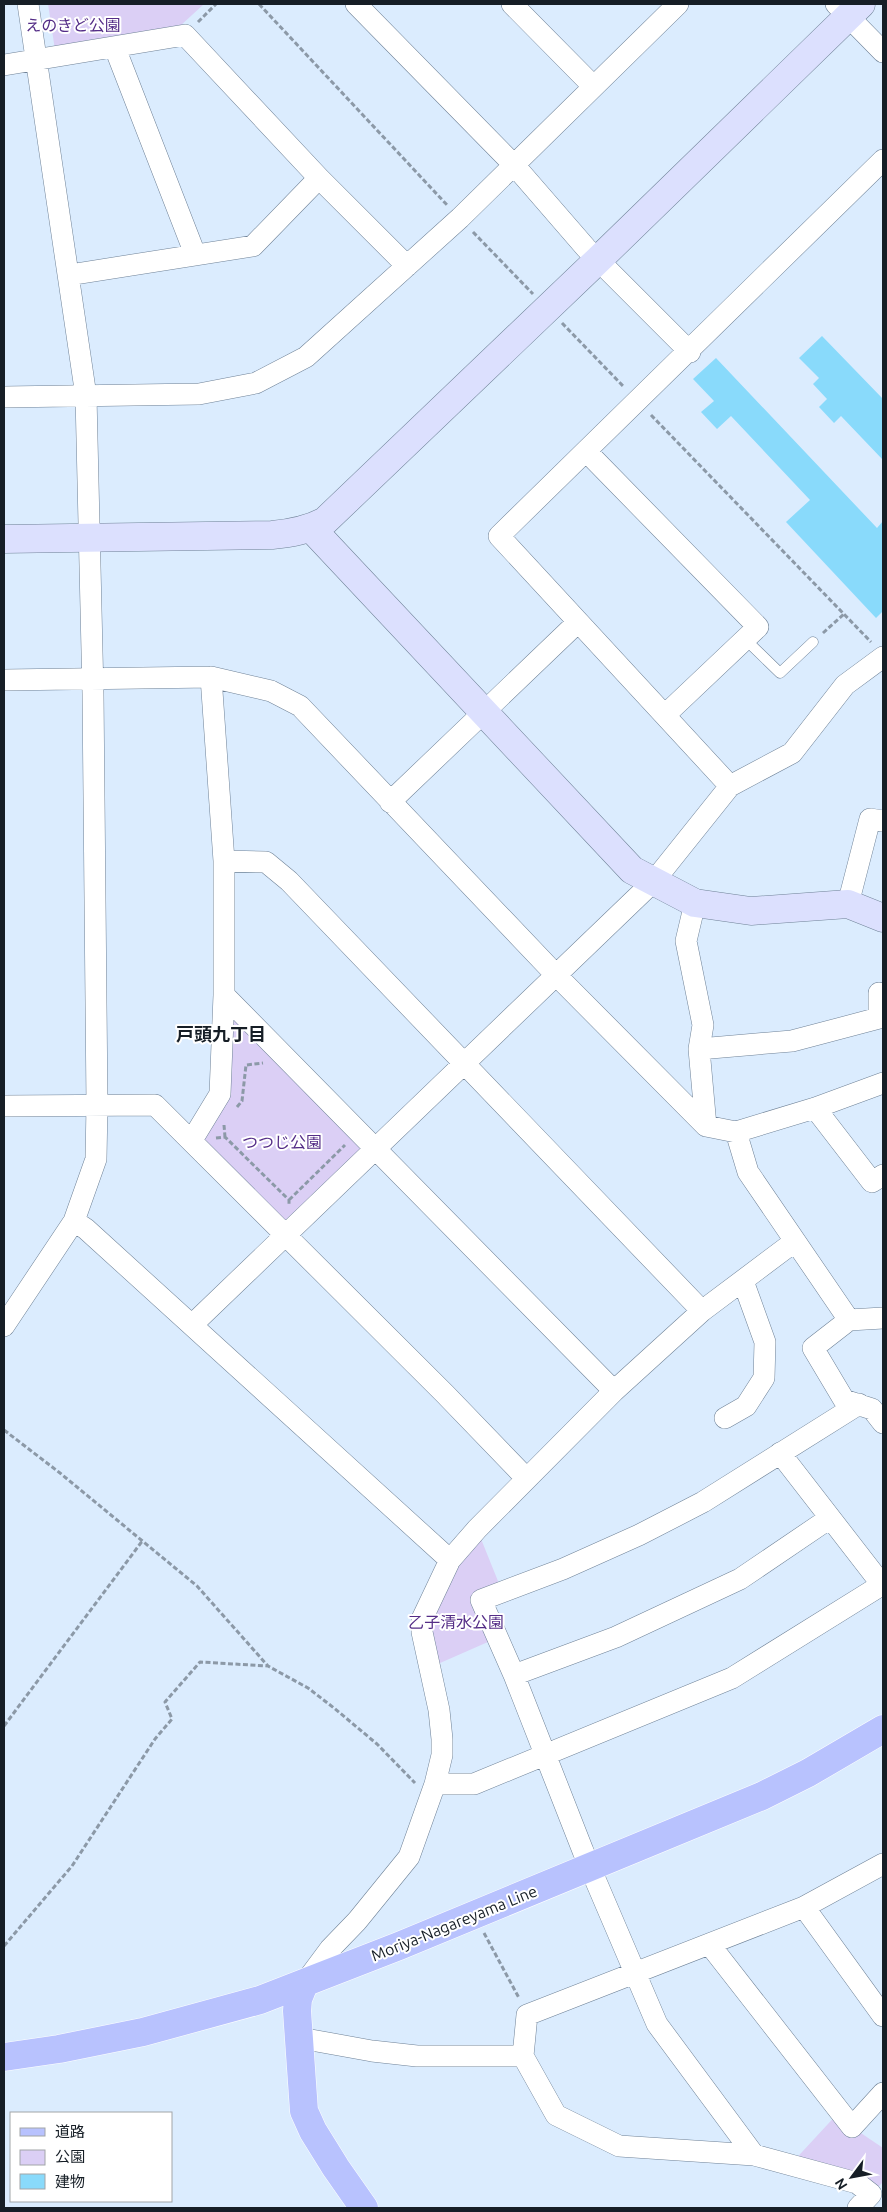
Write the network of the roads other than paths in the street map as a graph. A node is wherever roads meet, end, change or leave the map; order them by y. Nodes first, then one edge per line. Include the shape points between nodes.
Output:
1 (28, 4) edge
2 (356, 4) edge
3 (512, 4) edge
4 (678, 4) edge
5 (848, 8) edge
6 (116, 48) junction
7 (883, 52) edge
8 (37, 60) junction
9 (4, 65) edge
10 (593, 86) junction
11 (883, 160) edge
12 (514, 165) junction
13 (319, 178) junction
14 (196, 254) junction
15 (598, 260) junction
16 (407, 266) junction
17 (69, 275) junction
18 (690, 352) junction
19 (86, 396) junction
20 (4, 397) edge
21 (586, 451) junction
22 (311, 528) junction
23 (89, 537) junction
24 (4, 539) edge
25 (578, 622) junction
26 (745, 639) junction
27 (813, 642) road end
28 (880, 652) edge
29 (211, 677) junction
30 (93, 678) junction
31 (4, 680) edge
32 (486, 712) junction
33 (665, 716) junction
34 (730, 786) junction
35 (390, 802) junction
36 (883, 821) edge
37 (224, 861) junction
38 (654, 881) junction
39 (695, 902) junction
40 (848, 904) junction
41 (883, 918) edge
42 (557, 976) junction
43 (879, 993) dead end
44 (224, 995) junction
45 (699, 1049) junction
46 (464, 1064) junction
47 (883, 1083) edge
48 (97, 1105) junction
49 (4, 1106) edge
50 (815, 1108) junction
51 (706, 1126) junction
52 (736, 1132) junction
53 (192, 1140) junction
54 (376, 1148) junction
55 (883, 1175) edge
56 (74, 1221) junction
57 (286, 1235) junction
58 (794, 1242) junction
59 (743, 1281) junction
60 (702, 1311) junction
61 (883, 1318) edge
62 (849, 1320) junction
63 (194, 1324) junction
64 (4, 1326) edge
65 (614, 1391) junction
66 (859, 1404) junction
67 (725, 1418) dead end
68 (883, 1423) edge
69 (780, 1453) junction
70 (526, 1478) junction
71 (830, 1518) junction
72 (450, 1560) junction
73 (883, 1585) edge
74 (514, 1675) junction
75 (883, 1729) edge
76 (544, 1756) junction
77 (433, 1790) junction
78 (883, 1864) edge
79 (590, 1868) junction
80 (804, 1907) junction
81 (710, 1945) junction
82 (634, 1973) junction
83 (304, 1984) junction
84 (883, 2016) edge
85 (300, 2038) junction
86 (523, 2056) junction
87 (4, 2057) edge
88 (883, 2093) edge
89 (754, 2155) junction
90 (871, 2195) edge
91 (364, 2208) edge

1 - 8 street
2 - 12 street
3 - 10 street
4 - 10 street
5 - 7 street
5 - 15 street
6 - 8 street
6 - 13 street via 185,36
6 - 14 street
8 - 9 street
8 - 17 street
10 - 12 street
11 - 18 street
12 - 15 street
12 - 16 street
13 - 14 street via 253,246
13 - 16 street
14 - 17 street
15 - 18 street
15 - 22 street via 554,315 339,509
16 - 19 street via 306,357 256,383 199,394
17 - 19 street
18 - 21 street
19 - 20 street
19 - 23 street
21 - 25 street via 499,536
21 - 26 street via 758,627
22 - 23 street via 272,535
22 - 32 street
23 - 24 street
23 - 30 street
25 - 32 street
25 - 33 street
26 - 27 lane via 780,673
26 - 33 street
28 - 34 street via 845,685 792,754
29 - 30 street
29 - 35 street via 270,691 300,706
29 - 37 street
30 - 31 street
30 - 48 street
32 - 35 street
32 - 38 street via 632,870
33 - 34 street
34 - 38 street
35 - 42 street
36 - 40 street via 870,819
37 - 44 street
37 - 46 street via 266,862 289,880
38 - 39 street
38 - 42 street
39 - 40 street via 751,911
39 - 45 street via 686,941 703,1025
40 - 41 street
42 - 46 street
42 - 51 street
43 - 45 street via 879,1018 792,1041
44 - 53 street via 220,1094
44 - 54 street
45 - 51 street
46 - 54 street
46 - 60 street
47 - 50 street
48 - 49 street
48 - 53 street via 155,1105
48 - 56 street via 96,1159
50 - 52 street
50 - 55 street via 872,1182
51 - 52 street
52 - 58 street via 748,1172
53 - 57 street
54 - 57 street
54 - 65 street
56 - 63 street
56 - 64 street
57 - 63 street
57 - 70 street
58 - 59 street
58 - 62 street
59 - 60 street
59 - 67 street via 765,1342 764,1378 746,1406
60 - 65 street
61 - 62 street
62 - 66 street via 813,1348 844,1400
63 - 72 street
65 - 70 street
66 - 68 street via 872,1409
66 - 69 street
69 - 71 street
69 - 74 street via 703,1502 639,1535 563,1569 481,1600
70 - 72 street
71 - 73 street
71 - 74 street via 740,1579 616,1637
72 - 77 street via 422,1619 442,1739 442,1755
73 - 76 street via 732,1678
74 - 76 street
75 - 79 main road, Moriya-Nagareyama Line via 762,1796
76 - 77 street via 474,1784
76 - 79 street
77 - 83 street via 409,1857
78 - 80 street
79 - 82 street
79 - 83 main road, Moriya-Nagareyama Line
80 - 81 street
80 - 84 street
81 - 82 street
81 - 88 street via 852,2127
82 - 86 street via 528,2015
82 - 89 street via 657,2024
83 - 85 main road via 297,2011
83 - 87 main road, Moriya-Nagareyama Line via 214,2014 143,2032
85 - 86 street via 418,2056
85 - 91 main road via 304,2111 313,2131
86 - 89 street via 556,2115 619,2146
89 - 90 street via 856,2183

